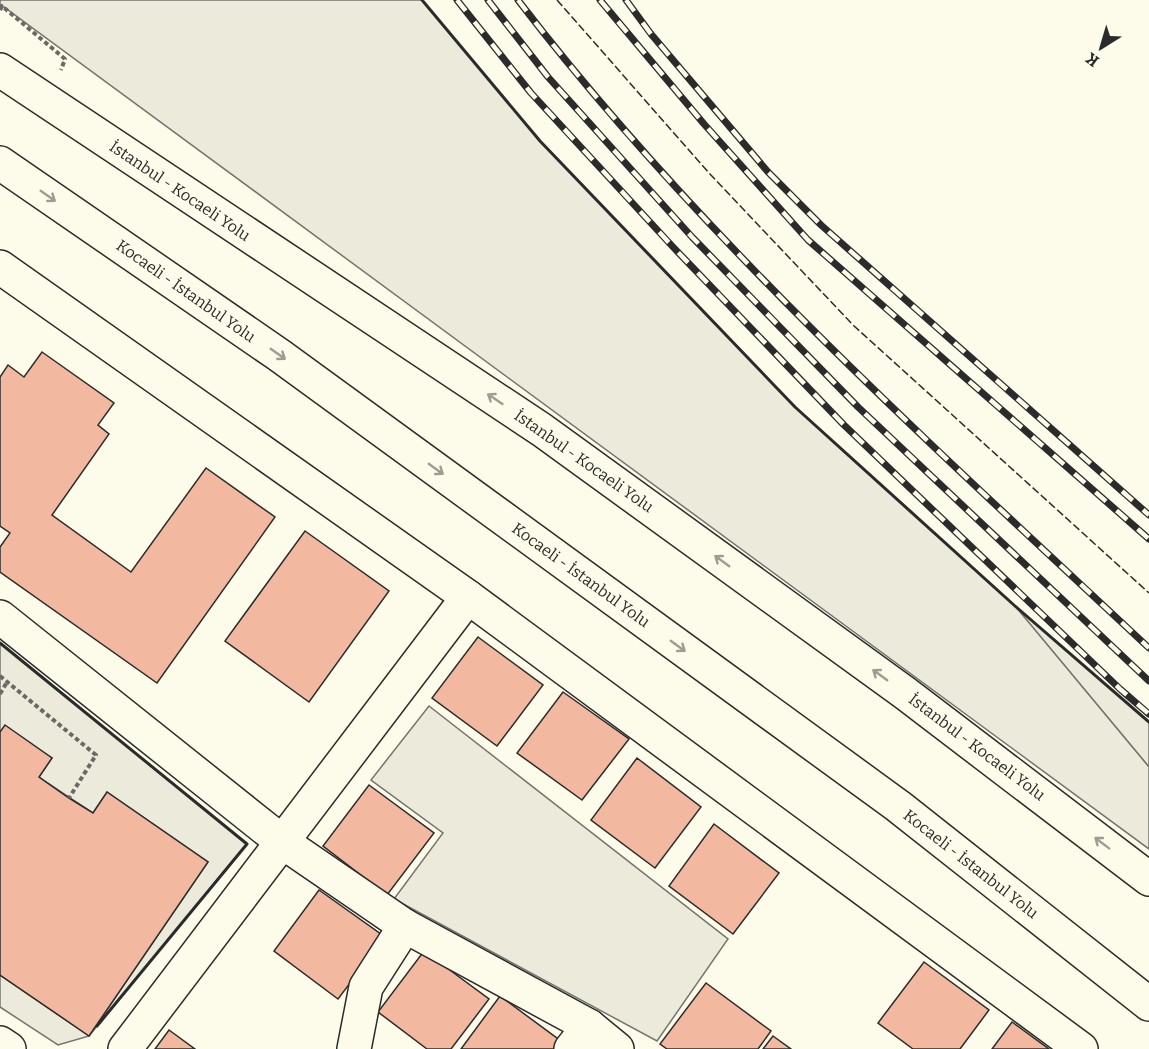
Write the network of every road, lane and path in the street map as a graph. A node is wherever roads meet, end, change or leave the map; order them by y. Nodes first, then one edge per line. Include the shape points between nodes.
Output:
1 (1, 8) edge
2 (0, 53) edge
3 (65, 59) dead end
4 (0, 70) edge
5 (50, 104) junction
6 (0, 163) edge
7 (0, 267) edge
8 (468, 597) junction
9 (0, 617) edge
10 (0, 676) edge
11 (7, 682) junction
12 (0, 694) edge
13 (69, 798) dead end
14 (281, 841) junction
15 (1149, 879) edge
16 (405, 926) junction
17 (1149, 1004) edge
18 (580, 1037) edge
19 (0, 1043) edge
20 (9, 1049) edge
21 (125, 1049) edge
22 (354, 1049) edge
23 (617, 1049) edge
24 (1081, 1049) edge

1 - 3 path
2 - 5 main road
4 - 5 main road, İstanbul - Kocaeli Yolu
15 -> 5 main road, İstanbul - Kocaeli Yolu via 905,693 542,430
6 -> 17 main road, Kocaeli - İstanbul Yolu via 279,355 898,806
7 - 8 main road
8 - 14 main road
8 - 24 main road
9 - 14 main road
10 - 11 path
11 - 12 path
11 - 13 path via 96,755
14 - 16 main road
14 - 21 main road
16 - 18 main road
16 - 22 main road via 366,987
18 - 23 main road
19 - 20 main road

